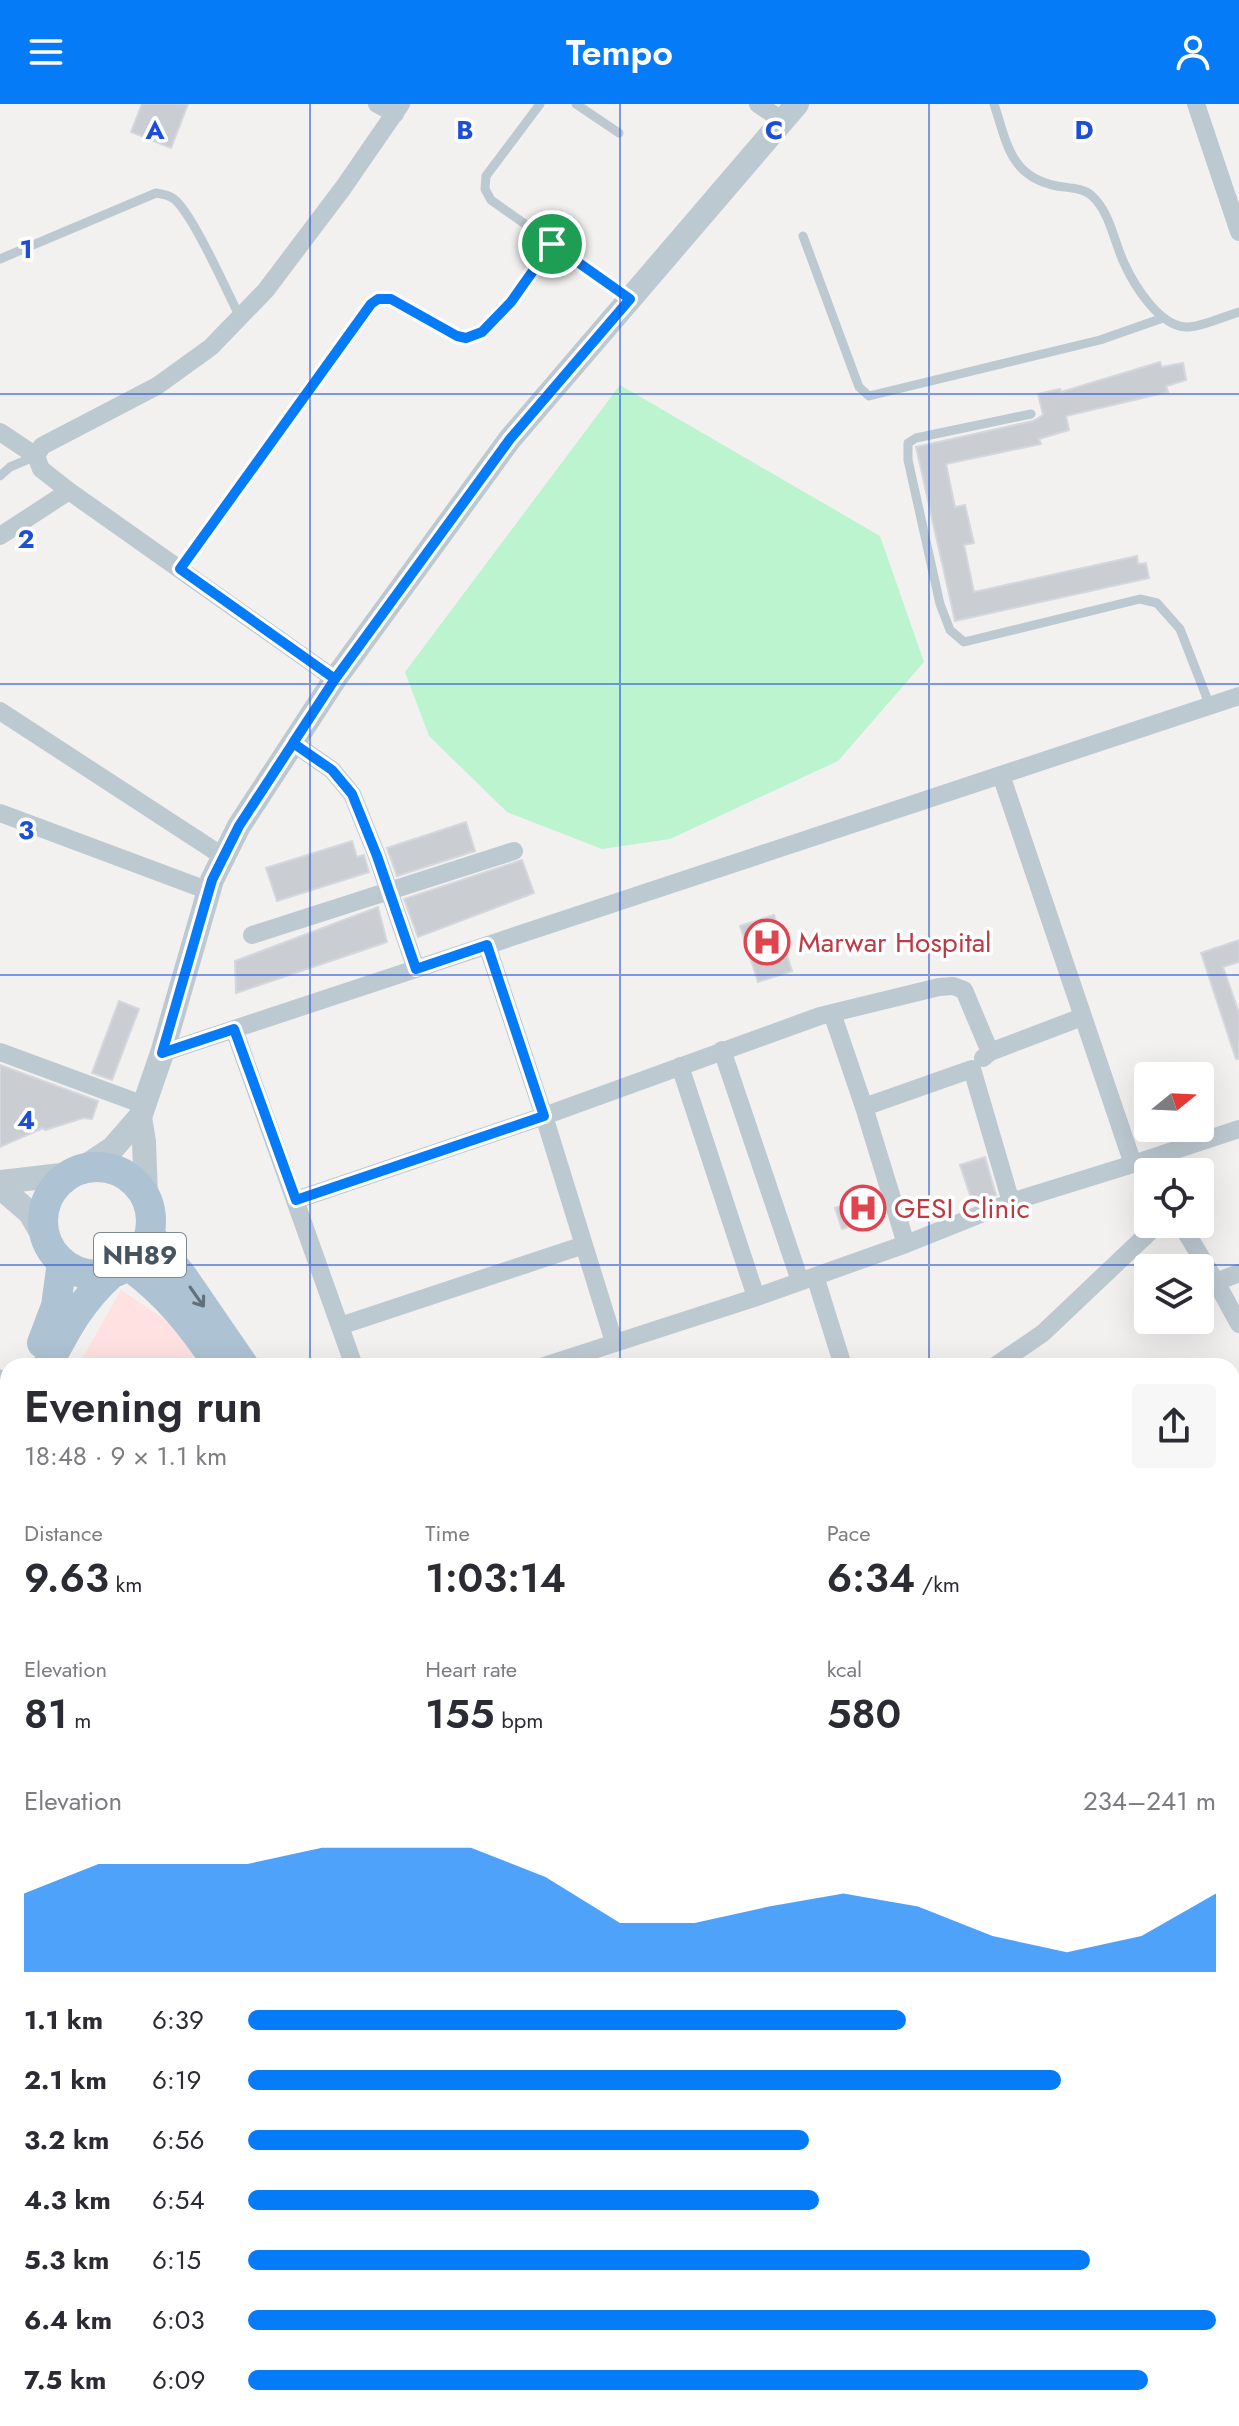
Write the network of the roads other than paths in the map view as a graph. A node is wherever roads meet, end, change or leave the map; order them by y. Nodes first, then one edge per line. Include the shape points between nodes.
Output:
1 (377, 104) edge
2 (540, 104) edge
3 (576, 104) edge
4 (758, 104) edge
5 (994, 104) edge
6 (1196, 104) edge
7 (398, 109) edge
8 (790, 113) edge
9 (619, 133) dead end
10 (1239, 232) edge
11 (803, 236) dead end
12 (552, 244) junction
13 (0, 259) edge
14 (630, 299) junction
15 (1239, 312) edge
16 (240, 317) junction
17 (1163, 318) junction
18 (1031, 414) dead end
19 (0, 432) edge
20 (36, 456) junction
21 (0, 476) edge
22 (69, 491) junction
23 (0, 536) edge
24 (180, 569) junction
25 (335, 679) junction
26 (1239, 696) edge
27 (1210, 706) junction
28 (0, 711) edge
29 (293, 743) junction
30 (1001, 775) junction
31 (0, 813) edge
32 (514, 851) dead end
33 (224, 857) junction
34 (209, 891) junction
35 (389, 891) junction
36 (252, 935) dead end
37 (487, 945) junction
38 (416, 969) junction
39 (832, 1013) junction
40 (1082, 1017) junction
41 (234, 1029) junction
42 (722, 1050) junction
43 (0, 1052) edge
44 (990, 1052) junction
45 (162, 1053) junction
46 (680, 1066) junction
47 (972, 1069) junction
48 (864, 1107) junction
49 (142, 1111) junction
50 (544, 1116) junction
51 (1239, 1129) edge
52 (1141, 1158) edge
53 (1162, 1158) edge
54 (1134, 1168) edge
55 (76, 1171) junction
56 (0, 1184) edge
57 (146, 1196) junction
58 (296, 1200) junction
59 (1011, 1202) junction
60 (150, 1235) junction
61 (1143, 1238) edge
62 (1189, 1238) edge
63 (906, 1244) junction
64 (584, 1245) junction
65 (55, 1254) junction
66 (120, 1270) junction
67 (1239, 1273) edge
68 (807, 1279) junction
69 (1216, 1282) junction
70 (756, 1297) junction
71 (1239, 1324) edge
72 (340, 1326) junction
73 (614, 1342) junction
74 (33, 1358) edge
75 (51, 1358) edge
76 (213, 1358) edge
77 (239, 1358) edge
78 (351, 1358) edge
79 (567, 1358) edge
80 (840, 1358) edge
81 (1008, 1358) edge

1 - 7 street
2 - 12 lane via 486,176 485,189 491,200
3 - 9 lane
4 - 8 street
5 - 17 lane via 1012,157 1027,174 1091,195 1125,265
6 - 10 street
7 - 16 street via 266,290
8 - 14 street
11 - 17 lane via 859,387 869,396 1100,340
12 - 14 lane
12 - 24 lane via 511,302 482,332 466,338 391,299 371,304
13 - 16 lane via 156,193 165,194 189,219
14 - 25 street via 510,439
15 - 17 lane via 1187,328
16 - 20 street via 211,347 157,386 42,446
18 - 27 lane via 908,443 940,604 950,630 964,642 1140,599 1157,603 1180,629
19 - 20 street
20 - 21 lane
20 - 22 street via 41,469
22 - 23 street
22 - 24 street
24 - 25 street
25 - 29 street
26 - 27 street
27 - 30 street
28 - 33 street
29 - 33 street
29 - 35 street via 332,770 352,794
30 - 37 street
30 - 40 street
31 - 34 street
32 - 35 street
33 - 34 street
34 - 45 street
35 - 36 street
35 - 38 street
37 - 38 street
37 - 50 street
38 - 41 street
39 - 42 street
39 - 44 street via 953,986 964,990
39 - 48 street
40 - 44 street
40 - 52 street
41 - 45 street
41 - 58 street
42 - 46 street
42 - 68 street
43 - 49 street
44 - 47 street
45 - 49 street
46 - 50 street
46 - 70 street
47 - 48 street
47 - 59 street
48 - 63 street
49 - 55 street via 113,1148
49 - 57 street
50 - 58 street
50 - 64 street
51 - 53 street
54 - 59 street
55 - 56 street
55 - 57 main road, NH89 via 119,1171
55 - 65 main road, NH89 via 54,1187 45,1205 43,1226
56 - 65 street via 30,1213
57 - 60 main road, NH89
58 - 72 street
59 - 63 street
60 - 66 main road, NH89 via 142,1252
60 -> 77 main road, NH89
61 - 81 street via 1043,1333
62 - 69 street
63 - 68 street
64 - 72 street
64 - 73 street
65 - 66 main road, NH89 via 76,1272 93,1276
65 - 74 main road, NH89 via 59,1291 51,1323
66 - 75 main road, NH89 via 83,1302
66 - 76 main road, NH89 via 155,1285
67 - 69 street
68 - 70 street
68 - 80 street
69 - 71 street
70 - 73 street
72 - 78 street
73 - 79 street

